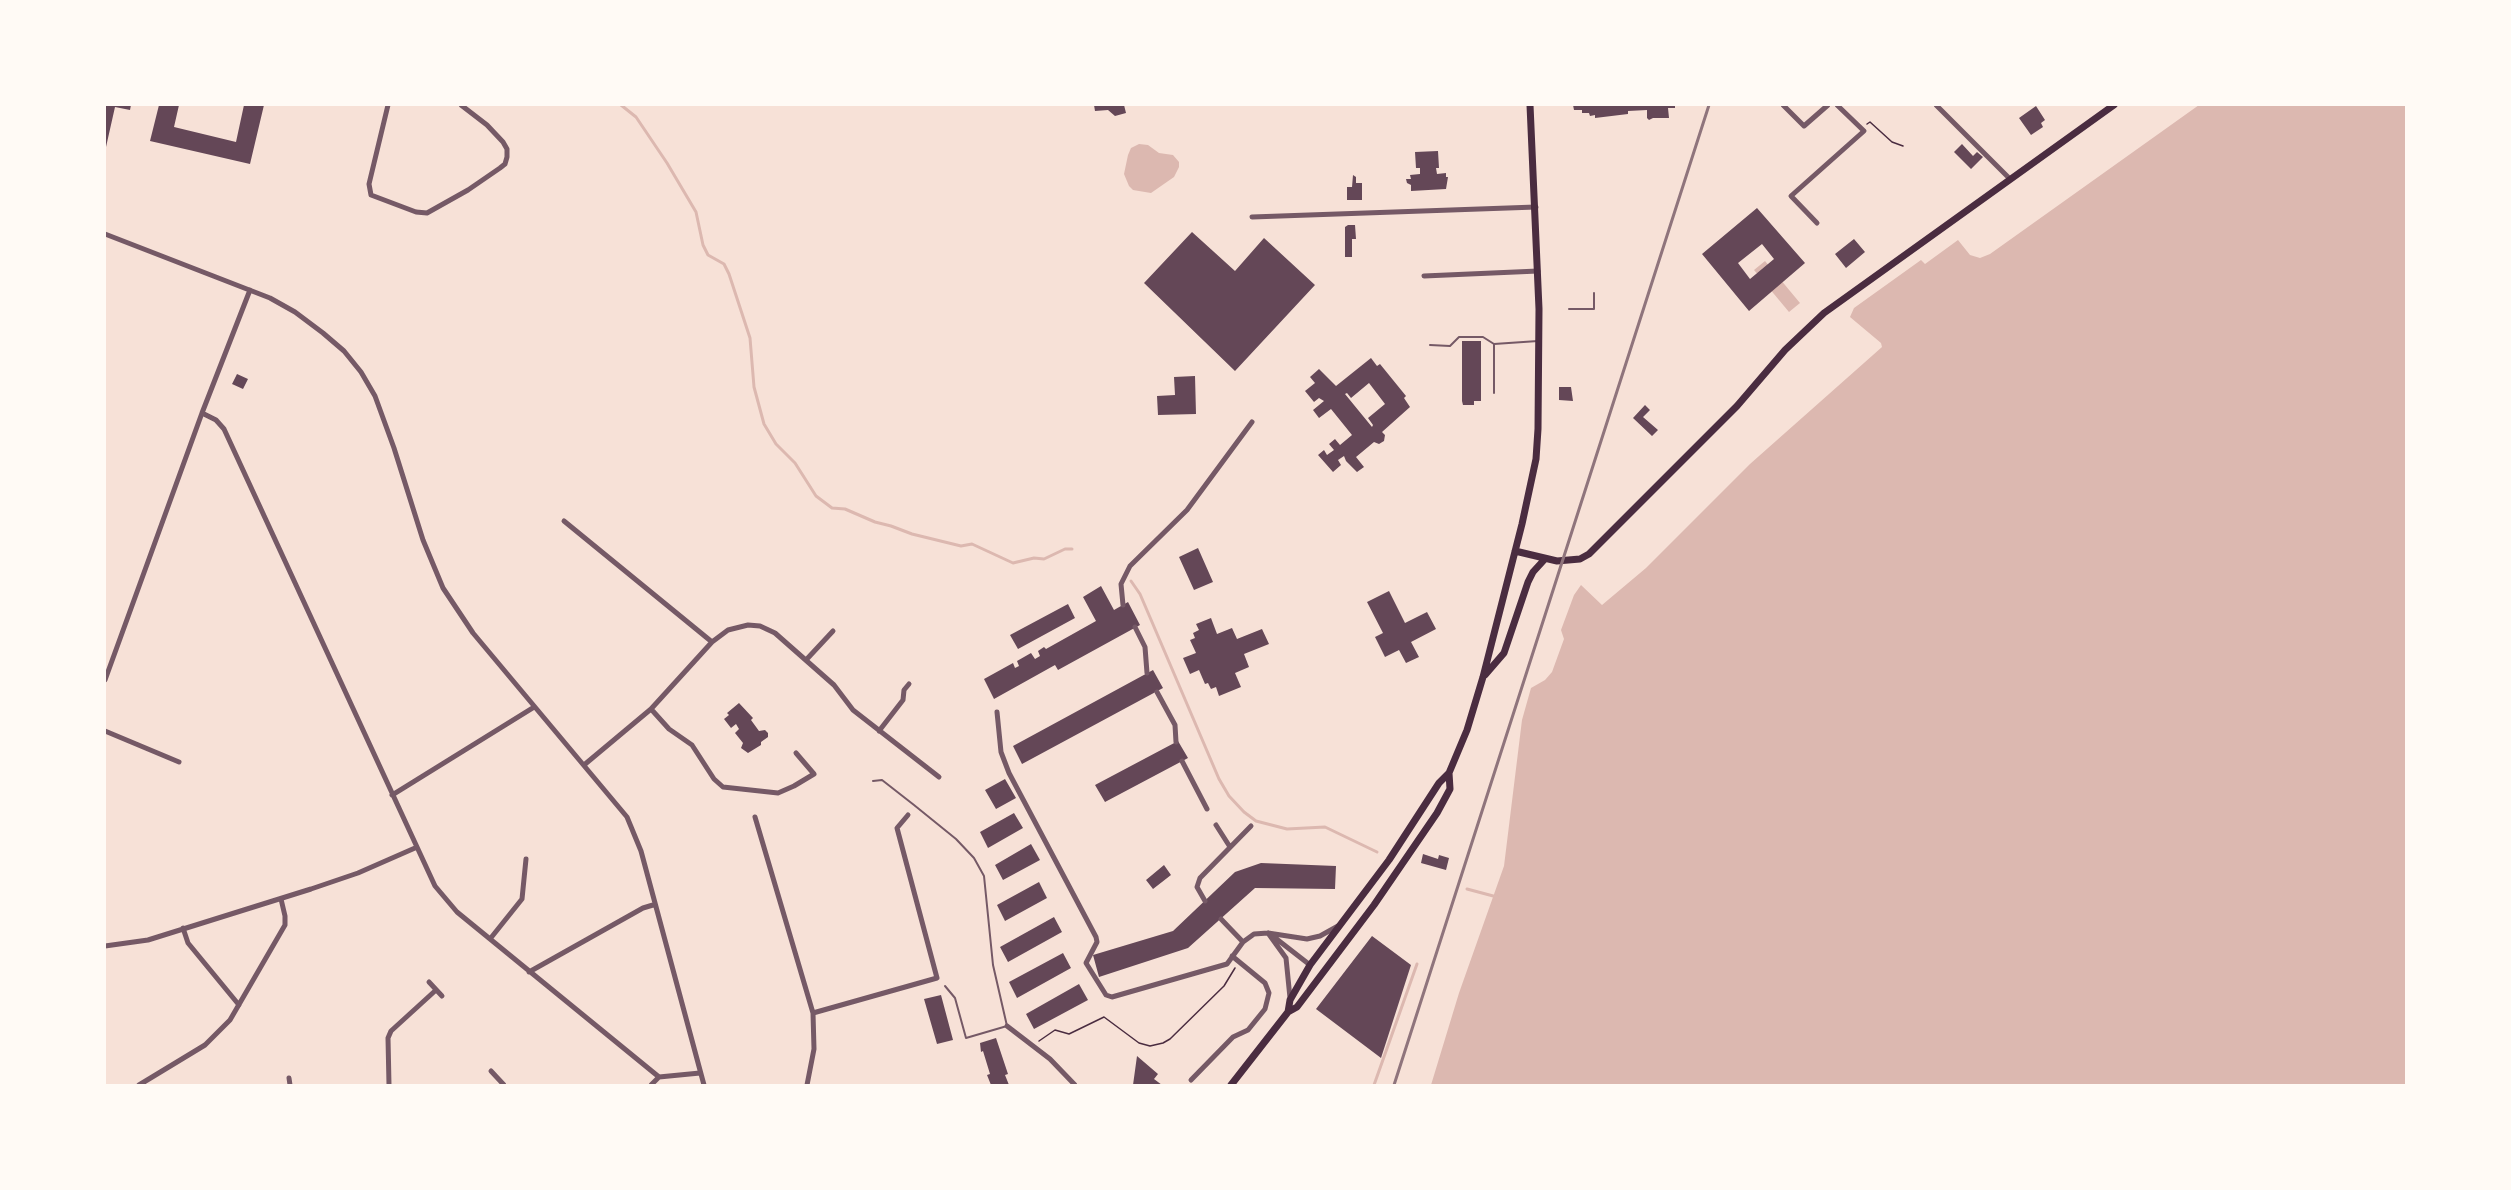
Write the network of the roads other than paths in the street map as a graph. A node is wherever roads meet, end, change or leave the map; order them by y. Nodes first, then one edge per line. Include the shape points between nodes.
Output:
1 (388, 105) edge
2 (460, 105) edge
3 (1530, 105) edge
4 (1783, 105) edge
5 (1828, 105) edge
6 (1837, 105) edge
7 (1936, 105) edge
8 (2114, 105) edge
9 (2010, 179) junction
10 (1536, 207) junction
11 (1252, 217) dead end
12 (1817, 223) dead end
13 (105, 234) edge
14 (1538, 271) junction
15 (1424, 276) dead end
16 (250, 290) junction
17 (1594, 293) dead end
18 (1569, 309) dead end
19 (1539, 341) junction
20 (1494, 344) junction
21 (1430, 345) dead end
22 (1494, 393) dead end
23 (202, 413) junction
24 (1252, 422) dead end
25 (564, 521) dead end
26 (1515, 551) junction
27 (1544, 560) junction
28 (1123, 605) dead end
29 (1135, 627) dead end
30 (833, 630) dead end
31 (712, 642) junction
32 (806, 660) junction
33 (1148, 673) dead end
34 (1483, 676) junction
35 (105, 680) edge
36 (909, 684) dead end
37 (1157, 692) dead end
38 (534, 708) junction
39 (651, 709) junction
40 (997, 712) dead end
41 (105, 731) edge
42 (879, 731) junction
43 (1176, 742) dead end
44 (796, 753) dead end
45 (1182, 761) dead end
46 (179, 762) dead end
47 (934, 763) dead end
48 (584, 765) junction
49 (929, 769) junction
50 (1449, 773) junction
51 (939, 777) dead end
52 (873, 781) dead end
53 (392, 795) junction
54 (1207, 808) dead end
55 (908, 814) dead end
56 (755, 817) dead end
57 (1216, 825) dead end
58 (1251, 826) dead end
59 (1230, 847) junction
60 (416, 848) junction
61 (525, 859) dead end
62 (281, 899) junction
63 (1205, 901) dead end
64 (653, 905) junction
65 (1221, 919) dead end
66 (1342, 924) junction
67 (183, 928) junction
68 (1268, 933) junction
69 (490, 939) junction
70 (1243, 942) junction
71 (105, 946) edge
72 (1232, 956) junction
73 (1310, 965) junction
74 (530, 972) junction
75 (1322, 974) junction
76 (429, 982) dead end
77 (945, 986) dead end
78 (436, 990) junction
79 (442, 996) dead end
80 (1290, 1000) junction
81 (239, 1005) junction
82 (1288, 1012) junction
83 (813, 1013) junction
84 (1007, 1026) junction
85 (491, 1071) dead end
86 (700, 1073) junction
87 (659, 1077) junction
88 (1191, 1080) dead end
89 (502, 1082) edge
90 (139, 1085) edge
91 (389, 1085) edge
92 (494, 1085) edge
93 (651, 1085) edge
94 (704, 1085) edge
95 (807, 1085) edge
96 (1075, 1085) edge
97 (1232, 1085) edge

1 - 2 street via 369,184 371,195 428,213 505,164 507,149 503,142
3 - 10 main road
4 - 5 street via 1804,126
6 - 12 street via 1864,131 1791,196
7 - 9 street
8 - 9 main road
9 - 27 main road via 1802,332 1734,409 1589,554 1580,559
10 - 11 street
10 - 14 main road
13 - 16 street
14 - 15 street
14 - 19 main road
16 - 23 street
16 - 38 street via 296,312 344,351 361,372 375,396 443,588 473,633
17 - 18 lane via 1594,309
19 - 20 lane
19 - 26 main road via 1536,459
20 - 21 lane via 1483,337 1459,337 1450,346
20 - 22 lane
23 - 35 street
23 - 53 street via 224,429
24 - 28 street via 1187,510 1130,566 1122,580
25 - 31 street
26 - 27 main road
26 - 34 main road
27 - 34 main road via 1528,582 1504,653
29 - 33 street via 1145,647
30 - 32 street
31 - 32 street via 737,626 760,626 775,633
31 - 39 street
32 - 42 street via 834,685 853,710
34 - 50 main road
36 - 42 street via 903,700
37 - 43 street via 1175,725
38 - 48 street
38 - 53 street
39 - 44 street via 669,729 692,745 723,786 777,793 794,786 814,774
39 - 48 street
40 - 72 street via 1001,752 1009,773 1096,937 1086,963 1101,992 1112,997 1227,964
41 - 46 street
42 - 49 street
45 - 54 street
47 - 49 street
48 - 64 street via 627,817 641,851
49 - 51 street
50 - 66 main road
50 - 75 main road via 1450,789 1437,813
52 - 84 lane via 882,780 956,839 984,876 993,965
53 - 60 street
55 - 83 street via 897,828 937,978
56 - 83 street
57 - 59 street
58 - 59 street
59 - 63 street via 1200,878 1197,887
60 - 62 street
60 - 69 street via 435,886 457,912
61 - 69 street via 522,899
62 - 67 street
62 - 81 street via 285,925
64 - 74 street
64 - 86 street
65 - 70 street
66 - 68 street via 1307,939
66 - 73 main road
67 - 71 street via 148,940
67 - 81 street via 188,943
68 - 70 street via 1254,934
68 - 73 street
68 - 80 street via 1286,957
69 - 74 street
70 - 72 street
72 - 88 street via 1265,983 1269,993 1265,1009 1248,1030 1233,1037
73 - 75 main road
73 - 80 main road
74 - 87 street
75 - 82 main road via 1298,1007
76 - 78 street
77 - 84 lane via 955,999 966,1038
78 - 79 street
78 - 91 street via 391,1031
80 - 82 main road
81 - 90 street via 205,1045
82 - 97 main road
83 - 95 street via 814,1049
84 - 96 street
85 - 89 street
86 - 87 street
86 - 94 street
87 - 93 street
89 - 92 street

